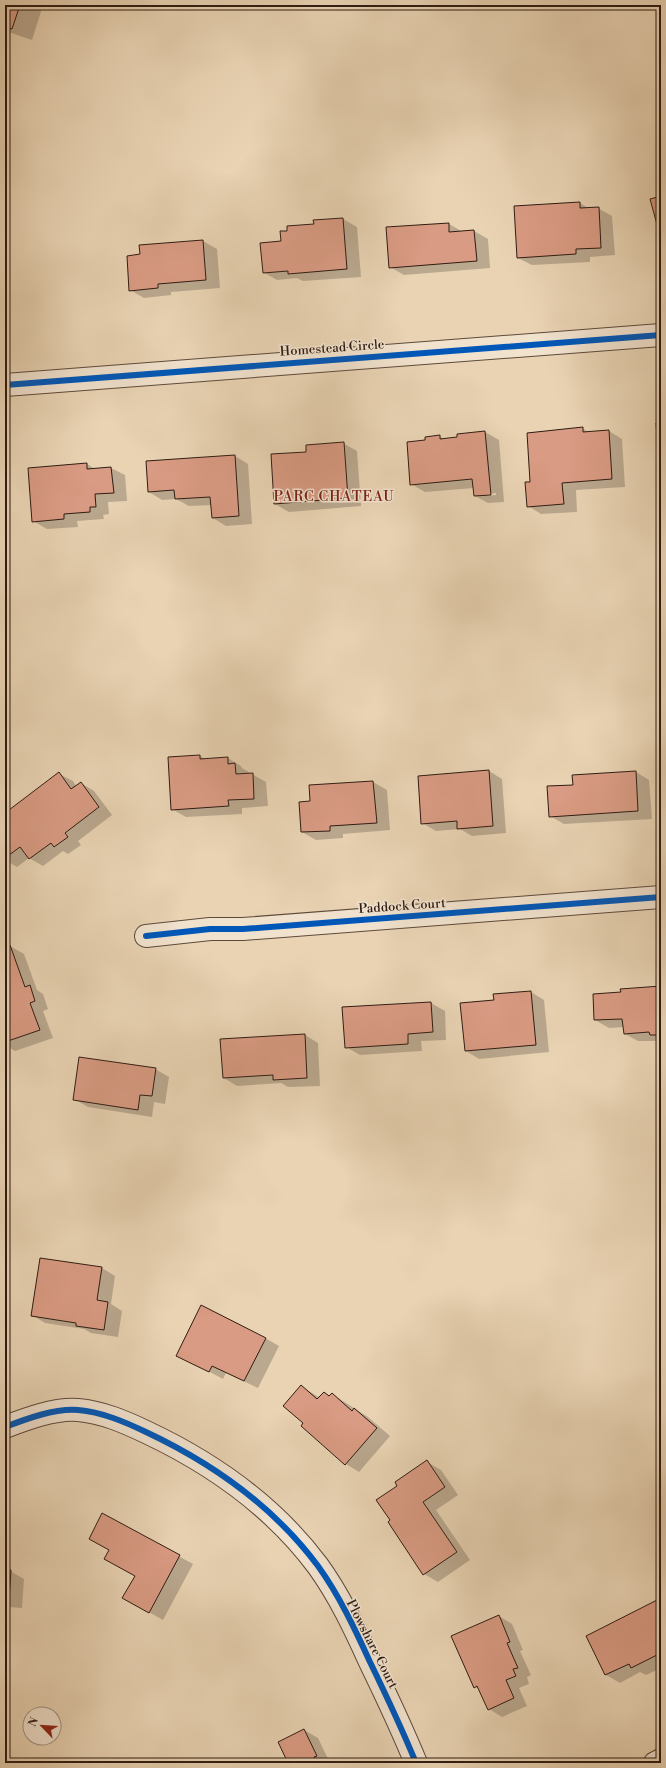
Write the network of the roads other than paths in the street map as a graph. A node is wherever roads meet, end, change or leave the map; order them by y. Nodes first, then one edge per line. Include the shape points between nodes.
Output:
1 (661, 335) edge
2 (5, 385) edge
3 (661, 897) edge
4 (146, 936) dead end
5 (5, 1427) edge
6 (661, 1760) edge
7 (416, 1763) edge
8 (655, 1763) edge

1 - 2 street, Homestead Circle
3 - 4 street, Paddock Court via 244,929 210,929
5 - 7 street, Plowshare Court via 37,1415 77,1410 102,1415 128,1424 192,1455 225,1477 273,1516 319,1568 352,1623
6 - 8 street

